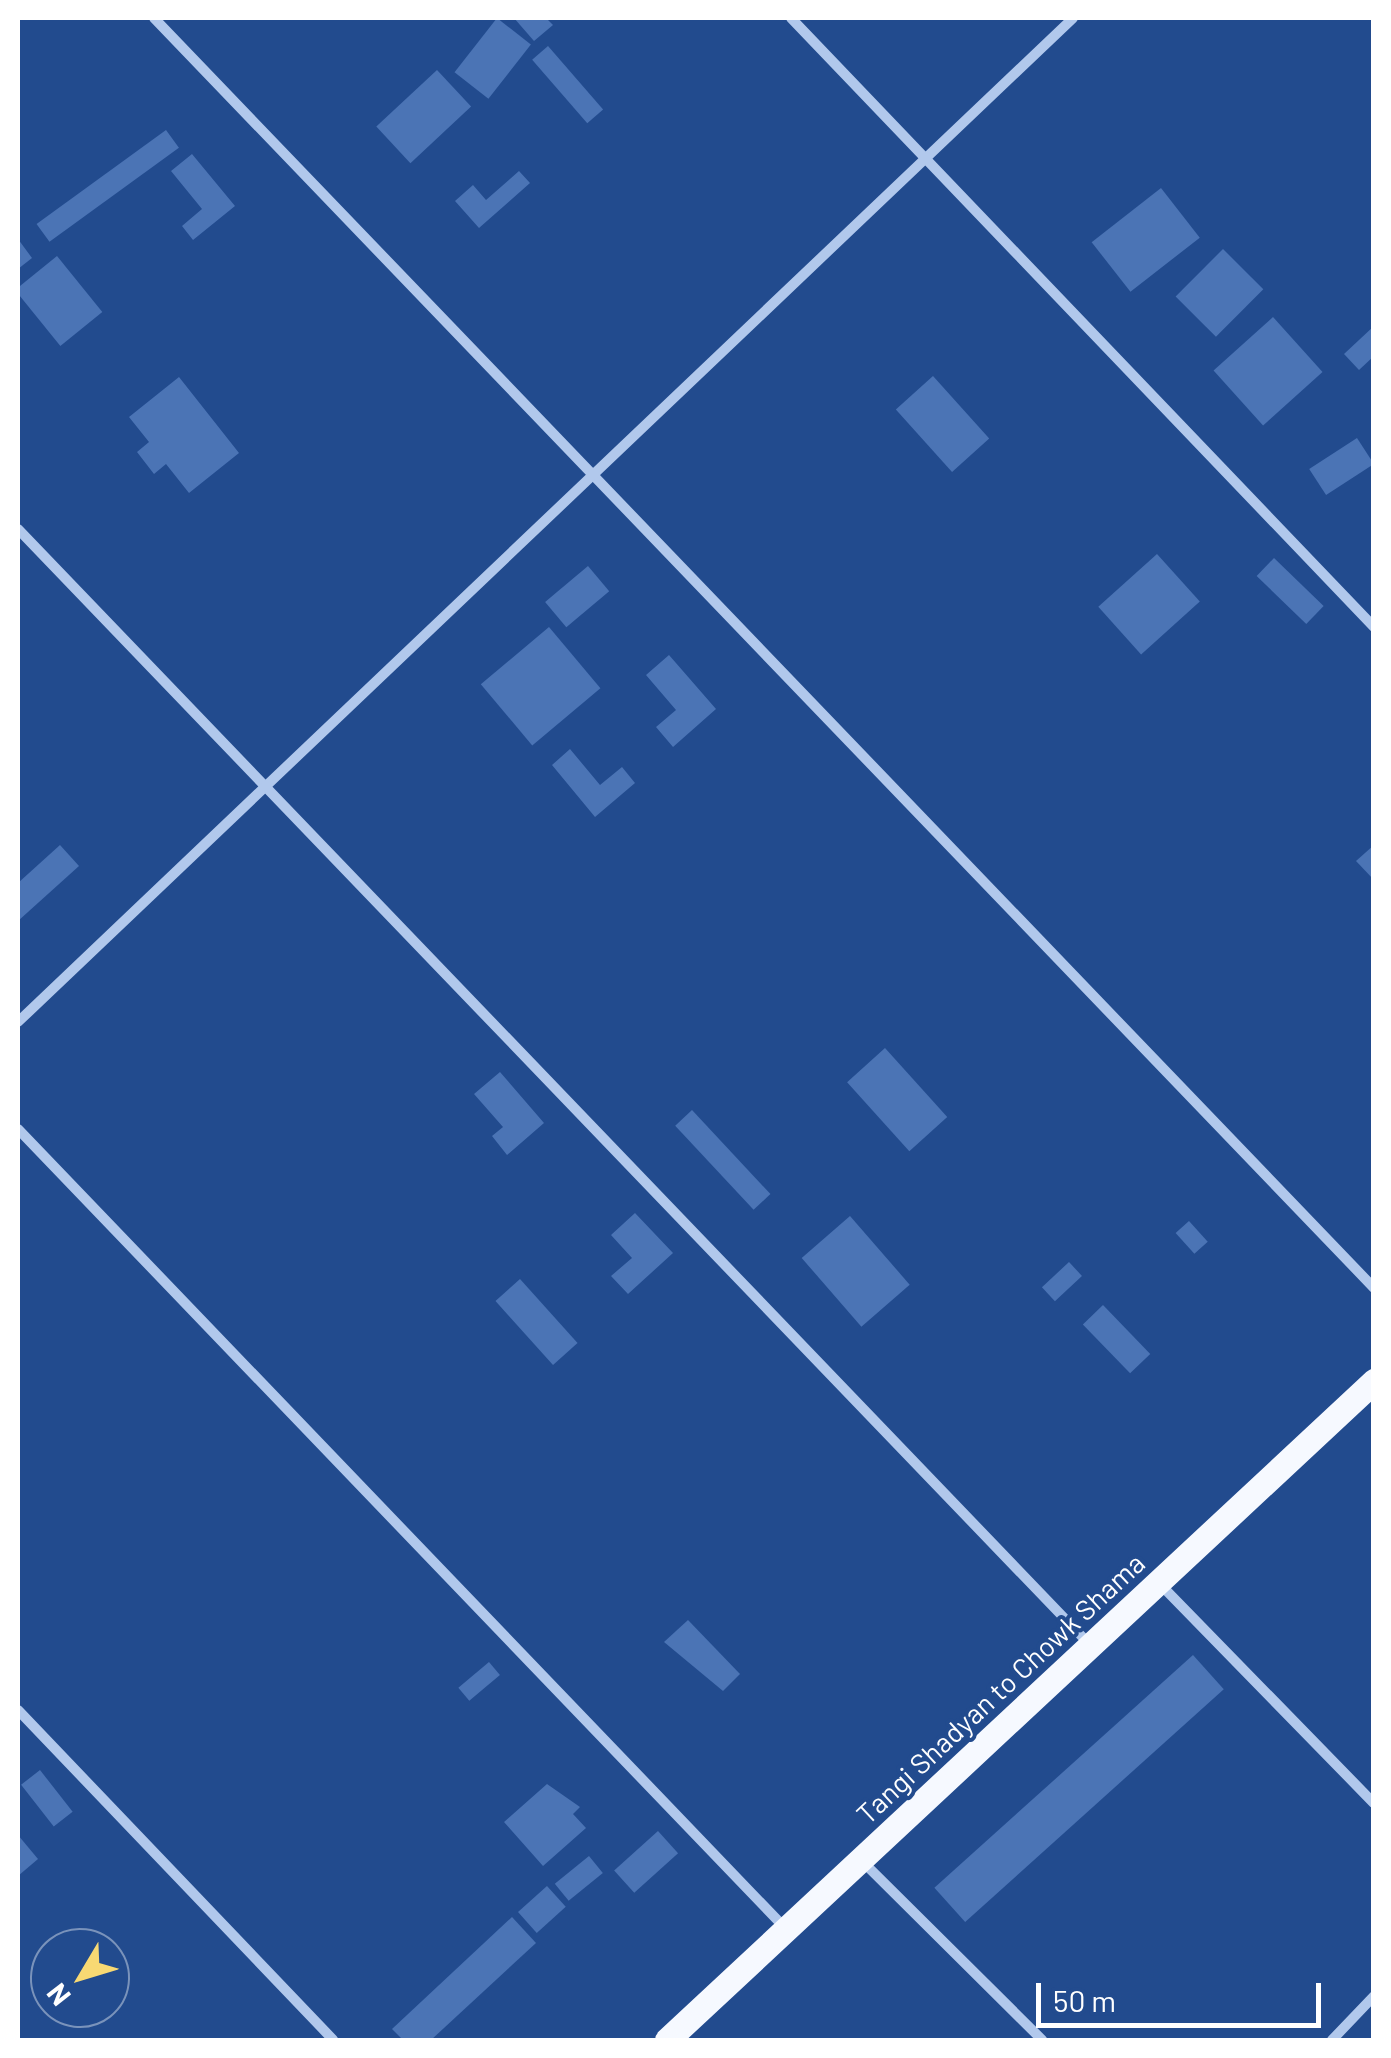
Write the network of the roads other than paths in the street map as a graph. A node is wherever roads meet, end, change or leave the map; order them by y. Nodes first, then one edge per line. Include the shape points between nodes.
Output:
1 (154, 18) edge
2 (792, 18) edge
3 (1072, 18) edge
4 (926, 158) junction
5 (592, 474) junction
6 (18, 529) edge
7 (1374, 628) edge
8 (265, 787) junction
9 (18, 1022) edge
10 (18, 1129) edge
11 (1374, 1288) edge
12 (1374, 1380) edge
13 (1158, 1582) junction
14 (1090, 1645) junction
15 (18, 1710) edge
16 (1374, 1804) edge
17 (860, 1859) junction
18 (786, 1929) junction
19 (1374, 1996) edge
20 (333, 2040) edge
21 (667, 2040) edge
22 (1042, 2040) edge
23 (1332, 2040) edge

1 - 5 street
2 - 4 street
3 - 4 street
4 - 5 street
4 - 7 street
5 - 8 street
5 - 11 street
6 - 8 street
8 - 9 street
8 - 14 street
10 - 18 street
12 - 13 main road, Tangi Shadyan to Chowk Shama
13 - 14 main road, Tangi Shadyan to Chowk Shama
13 - 16 street
14 - 17 main road, Tangi Shadyan to Chowk Shama
15 - 20 street
17 - 18 main road, Tangi Shadyan to Chowk Shama
17 - 22 street
18 - 21 main road, Tangi Shadyan to Chowk Shama
19 - 23 street

